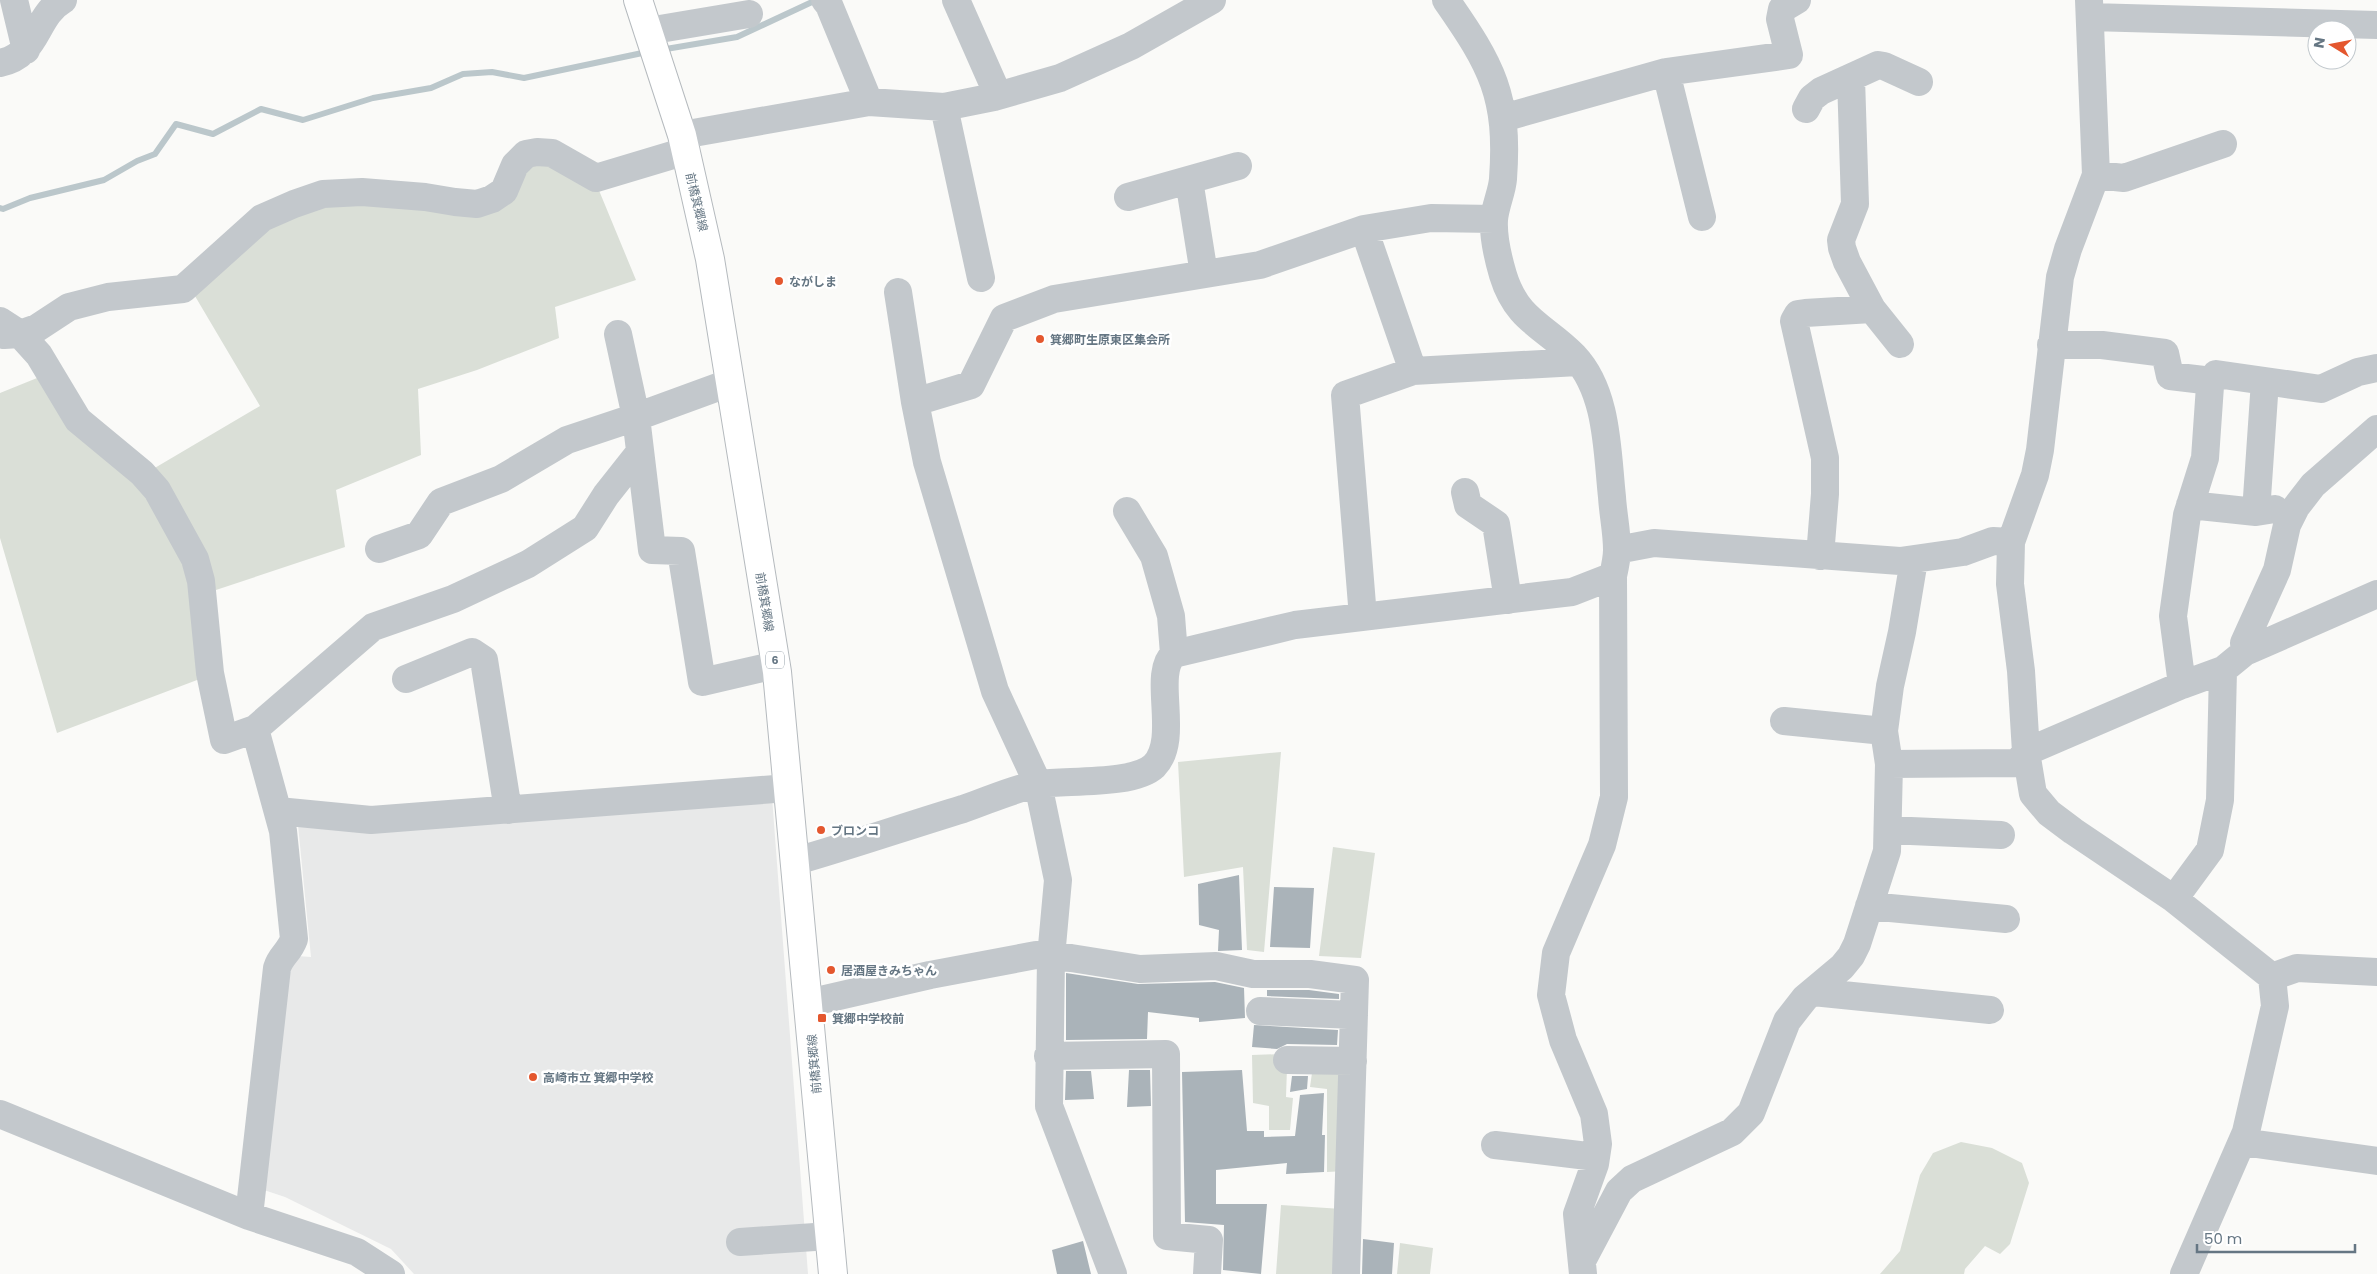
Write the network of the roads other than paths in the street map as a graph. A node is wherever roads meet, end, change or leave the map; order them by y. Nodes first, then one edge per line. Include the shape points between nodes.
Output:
1 (14, 0) edge
2 (63, 0) edge
3 (638, 0) edge
4 (956, 0) edge
5 (1212, 0) edge
6 (1446, 0) edge
7 (1797, 0) edge
8 (828, 2) edge
9 (2089, 9) edge
10 (749, 14) dead end
11 (2377, 24) edge
12 (652, 41) junction
13 (26, 50) junction
14 (0, 63) edge
15 (1666, 72) junction
16 (1850, 78) junction
17 (1919, 82) dead end
18 (998, 95) junction
19 (869, 102) junction
20 (944, 107) junction
21 (1806, 109) dead end
22 (1503, 118) junction
23 (684, 143) junction
24 (2223, 144) dead end
25 (1238, 166) dead end
26 (2096, 175) junction
27 (1189, 180) junction
28 (1128, 197) dead end
29 (1702, 217) dead end
30 (1494, 219) junction
31 (1364, 228) junction
32 (1204, 274) junction
33 (981, 278) dead end
34 (898, 292) dead end
35 (1872, 309) junction
36 (7, 330) edge
37 (618, 334) dead end
38 (1900, 344) dead end
39 (2051, 345) junction
40 (1578, 362) junction
41 (2377, 368) edge
42 (1414, 371) junction
43 (2265, 380) junction
44 (2212, 381) junction
45 (729, 383) junction
46 (915, 402) junction
47 (636, 417) junction
48 (2377, 429) edge
49 (640, 452) junction
50 (1465, 492) dead end
51 (2190, 505) junction
52 (2296, 507) junction
53 (1127, 511) dead end
54 (2256, 512) junction
55 (2011, 542) junction
56 (379, 549) dead end
57 (1820, 556) junction
58 (1914, 560) junction
59 (1615, 563) junction
60 (2377, 594) edge
61 (1508, 600) junction
62 (1363, 617) junction
63 (2245, 652) junction
64 (1174, 654) junction
65 (776, 665) junction
66 (2223, 670) junction
67 (406, 679) dead end
68 (2182, 685) junction
69 (1784, 722) dead end
70 (255, 729) junction
71 (1884, 731) junction
72 (2026, 752) junction
73 (1889, 764) junction
74 (1038, 784) junction
75 (788, 788) junction
76 (508, 810) junction
77 (278, 811) junction
78 (1888, 830) junction
79 (2001, 834) dead end
80 (796, 861) junction
81 (2174, 899) junction
82 (1869, 906) junction
83 (2006, 919) dead end
84 (1051, 957) junction
85 (2377, 972) edge
86 (2272, 978) junction
87 (1813, 992) junction
88 (808, 1003) junction
89 (1990, 1010) dead end
90 (1260, 1012) dead end
91 (1354, 1015) junction
92 (1048, 1056) junction
93 (1287, 1060) dead end
94 (1353, 1061) junction
95 (0, 1114) edge
96 (2242, 1142) junction
97 (1495, 1145) dead end
98 (1596, 1157) junction
99 (2377, 1161) edge
100 (249, 1216) junction
101 (830, 1236) junction
102 (740, 1242) dead end
103 (1583, 1267) edge
104 (391, 1274) edge
105 (833, 1274) edge
106 (1113, 1274) edge
107 (1207, 1274) edge
108 (1346, 1274) edge
109 (2184, 1274) edge

1 - 13 street
2 - 13 street via 49,14
3 - 12 main road, 前橋箕郷線 / 6
4 - 18 street
5 - 18 street via 1131,46 1069,74
6 - 22 street via 1492,73
7 - 15 street via 1782,9 1780,18 1788,55
8 - 19 street
9 - 11 street
9 - 26 street
10 - 12 street
12 - 23 main road, 前橋箕郷線 / 6
13 - 14 street
15 - 22 street
15 - 29 street
16 - 17 street via 1878,65
16 - 21 street via 1822,90
16 - 35 street via 1855,204 1842,240 1846,262
18 - 20 street
19 - 20 street
19 - 23 street
20 - 33 street
22 - 30 street via 1503,181
23 - 36 street via 596,178 552,153 526,154 515,165 504,191 492,200 477,204 425,196 362,192 323,194 262,218 183,289 108,297 69,307 37,328
23 - 45 main road, 前橋箕郷線 / 6 via 710,259
24 - 26 street via 2124,178
25 - 27 street
26 - 39 street via 2060,277
27 - 28 street
27 - 32 street
30 - 31 street via 1431,218
30 - 40 street via 1497,253 1516,305
31 - 32 street via 1260,265
31 - 42 street
32 - 46 street via 1054,299 1004,318 971,385
34 - 46 street
35 - 38 street
35 - 57 street via 1798,314 1794,321 1825,458
36 - 70 street via 40,355 78,420 142,473 157,490 194,559 201,581 210,673 224,740
37 - 47 street
39 - 44 street via 2102,345 2165,353 2170,376
39 - 55 street via 2035,475
40 - 42 street
40 - 59 street via 1589,377 1604,424
41 - 43 street via 2358,372 2321,389
42 - 62 street via 1345,394
43 - 44 street via 2216,374
43 - 54 street
44 - 51 street via 2205,458
45 - 47 street
45 - 65 main road, 前橋箕郷線 / 6
46 - 74 street via 927,462 995,691
47 - 49 street
47 - 56 street via 567,440 501,479 441,502 419,535
48 - 52 street via 2313,485
49 - 65 street via 652,550 681,551 702,682
49 - 70 street via 585,528 528,564 453,599 373,627
50 - 61 street via 1468,505 1496,524
51 - 54 street
51 - 68 street via 2173,616
52 - 54 street
52 - 63 street via 2287,526 2278,570 2244,643
53 - 64 street via 1154,556 1171,616
55 - 58 street via 1993,541 1963,552
55 - 72 street via 2010,584 2021,671
57 - 58 street
57 - 59 street via 1654,543
58 - 71 street
59 - 61 street via 1572,592
59 - 98 street via 1614,797 1602,845 1556,953 1551,995 1563,1040 1594,1114 1598,1144
60 - 63 street
61 - 62 street
62 - 64 street via 1295,626
63 - 66 street
64 - 74 street via 1167,660 1165,670 1166,728 1162,753 1155,765 1130,777
65 - 75 main road, 前橋箕郷線 / 6
66 - 68 street
66 - 81 street via 2220,800 2210,850
67 - 76 street via 472,652 484,660
68 - 72 street
69 - 71 street
70 - 77 street
71 - 73 street
72 - 73 street via 2017,763
72 - 81 street via 2033,794 2049,813
73 - 78 street
74 - 80 street
74 - 84 street via 1058,880
75 - 76 street
75 - 80 main road, 前橋箕郷線 / 6
76 - 77 street via 370,820
77 - 100 street via 283,831 294,940 290,951 280,958 277,968
78 - 79 street
78 - 82 street via 1887,851
80 - 88 main road, 前橋箕郷線 / 6
81 - 86 street
82 - 83 street
82 - 87 street via 1851,956
84 - 88 street via 1036,955 994,962
84 - 91 street via 1140,969 1216,966 1253,974 1310,974 1355,980
84 - 92 street
85 - 86 street via 2297,968
86 - 96 street via 2275,1006
87 - 89 street
87 - 103 street via 1787,1021 1750,1113 1742,1124 1732,1132 1632,1179 1619,1191
88 - 101 main road, 前橋箕郷線 / 6
90 - 91 street
91 - 94 street
92 - 106 street via 1049,1106
92 - 107 street via 1166,1054 1167,1236 1209,1240
93 - 94 street
94 - 108 street
95 - 100 street
96 - 99 street
96 - 109 street
97 - 98 street
98 - 103 street via 1577,1214
100 - 104 street via 357,1252
101 - 102 street
101 - 105 main road, 前橋箕郷線 / 6

